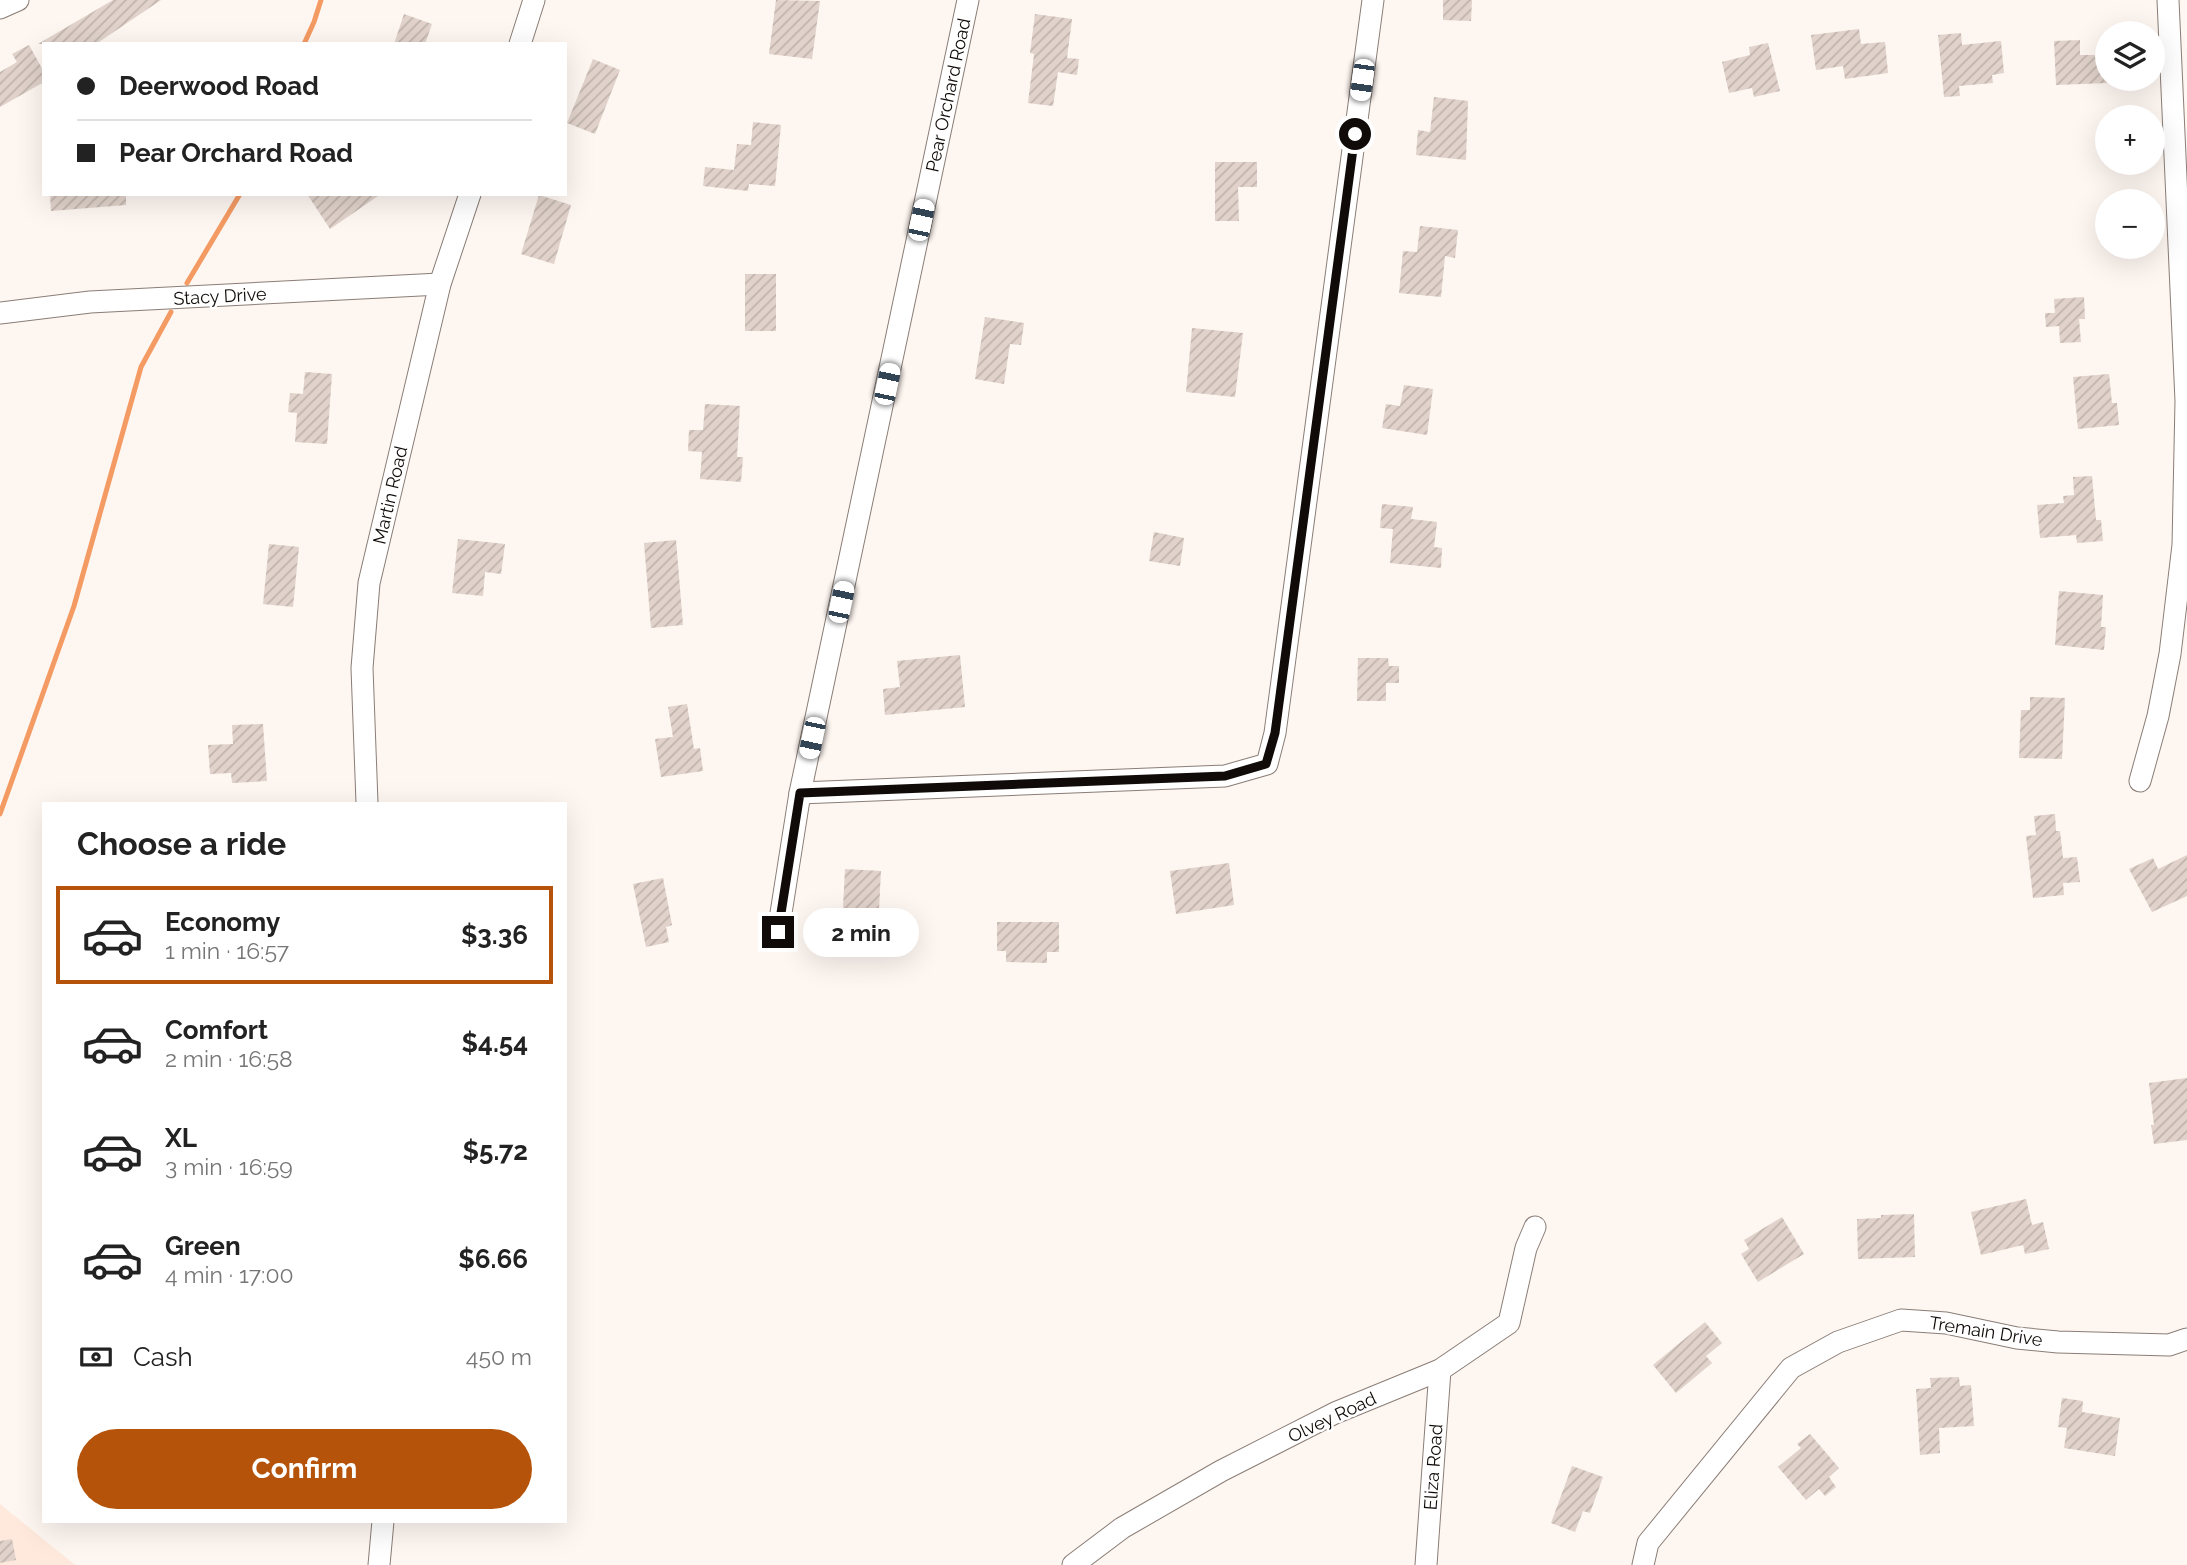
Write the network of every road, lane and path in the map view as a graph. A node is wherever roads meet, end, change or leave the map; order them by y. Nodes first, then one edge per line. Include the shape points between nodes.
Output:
1 (18, 0) edge
2 (534, 0) edge
3 (968, 0) edge
4 (1373, 0) edge
5 (2168, 0) edge
6 (0, 8) edge
7 (521, 42) edge
8 (469, 196) edge
9 (2183, 279) edge
10 (440, 284) junction
11 (0, 313) edge
12 (2140, 781) dead end
13 (800, 793) junction
14 (367, 802) edge
15 (778, 932) dead end
16 (1535, 1227) dead end
17 (2187, 1339) edge
18 (1440, 1370) junction
19 (383, 1523) edge
20 (379, 1565) edge
21 (1073, 1565) edge
22 (1426, 1565) edge
23 (1643, 1565) edge

1 - 6 street
2 - 7 street
3 - 13 street, Pear Orchard Road
4 - 13 street via 1275,733 1266,764 1225,776
5 - 9 street
8 - 10 street, Martin Road
9 - 12 street via 2183,545 2170,654
10 - 11 street, Stacy Drive via 90,302
10 - 14 street, Martin Road via 369,583 362,668
13 - 15 street, Pear Orchard Road
16 - 18 street, Olvey Road via 1508,1323
17 - 23 street, Tremain Drive via 2169,1345 2058,1342 1901,1320 1838,1342 1791,1368 1648,1543
18 - 21 street, Olvey Road via 1335,1413 1221,1471 1122,1528
18 - 22 street, Eliza Road
19 - 20 street

